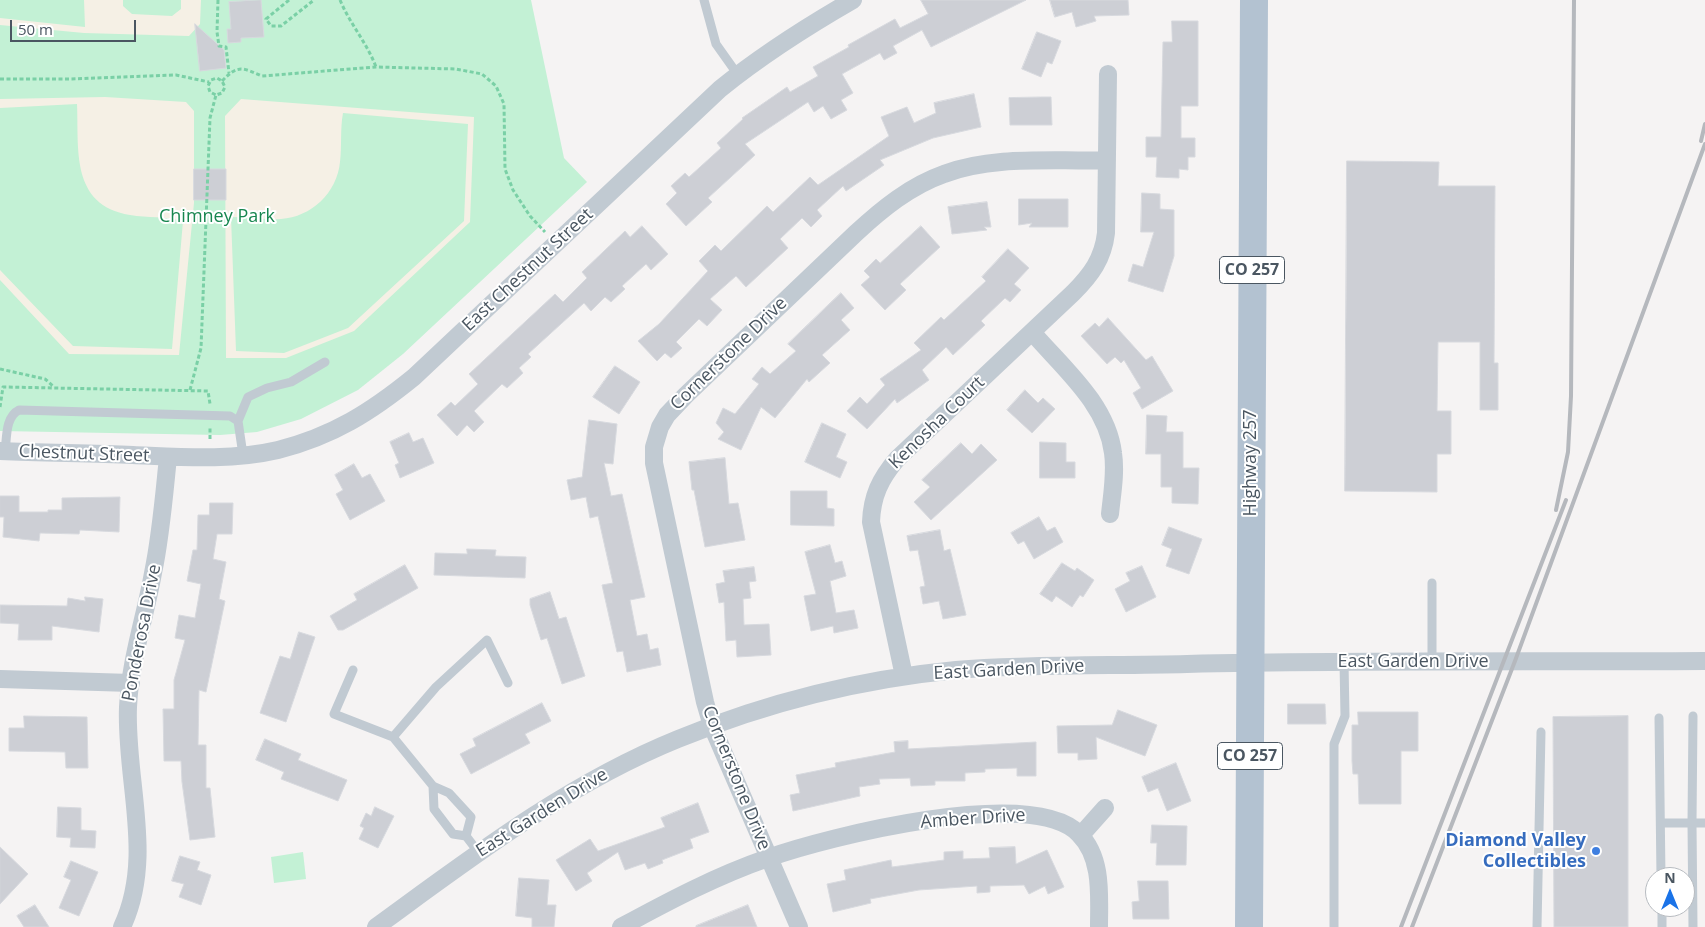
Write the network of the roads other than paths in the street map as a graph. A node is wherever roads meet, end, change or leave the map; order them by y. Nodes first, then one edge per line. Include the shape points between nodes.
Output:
1 (704, 0) edge
2 (853, 0) edge
3 (1254, 0) edge
4 (1108, 74) dead end
5 (738, 75) junction
6 (1107, 160) junction
7 (1032, 332) junction
8 (325, 362) dead end
9 (238, 421) junction
10 (3, 451) edge
11 (243, 455) junction
12 (168, 457) junction
13 (1110, 514) dead end
14 (1432, 583) dead end
15 (1705, 660) edge
16 (1250, 662) junction
17 (1344, 662) junction
18 (1432, 662) junction
19 (352, 670) dead end
20 (904, 676) junction
21 (0, 679) edge
22 (131, 683) junction
23 (508, 683) dead end
24 (1693, 716) dead end
25 (1659, 718) dead end
26 (712, 726) junction
27 (1541, 732) dead end
28 (393, 737) junction
29 (433, 786) junction
30 (1105, 808) dead end
31 (1661, 823) junction
32 (1692, 823) junction
33 (1705, 823) edge
34 (1081, 835) junction
35 (466, 836) junction
36 (479, 853) junction
37 (768, 857) junction
38 (1661, 867) edge
39 (122, 927) edge
40 (376, 927) edge
41 (621, 927) edge
42 (799, 927) edge
43 (1099, 927) edge
44 (1249, 927) edge
45 (1334, 927) edge
46 (1537, 927) edge
47 (1693, 927) edge

1 - 5 lane via 716,44
2 - 5 street, East Chestnut Street via 807,26
3 - 16 main road, Highway 257 / CO 257
4 - 6 street, Kenosha Court
5 - 11 street, East Chestnut Street via 380,405 340,427 300,443
6 - 7 street, Kenosha Court via 1106,233 1098,264 1074,293
6 - 26 street, Cornerstone Drive via 1008,163 959,169 927,181 881,210 667,415 654,447 654,463
7 - 13 street via 1089,397 1107,424 1114,461
7 - 20 street, Kenosha Court via 897,459 876,489 871,522
8 - 9 lane via 291,382 248,397
9 - 10 lane via 230,416 19,410 11,415
9 - 11 lane
10 - 12 street, Chestnut Street
11 - 12 street, East Chestnut Street
12 - 22 street, Ponderosa Drive via 160,540 134,654
14 - 18 lane
15 - 18 street, East Garden Drive
16 - 17 street, East Garden Drive
16 - 20 street, East Garden Drive via 994,668
16 - 44 main road, Highway 257 / CO 257
17 - 18 street, East Garden Drive
17 - 45 lane via 1345,716 1334,744
19 - 28 lane via 334,714
20 - 26 street, East Garden Drive via 791,702
21 - 22 street
22 - 39 street, Ponderosa Drive via 128,761 138,841 137,882
23 - 28 lane via 487,640 436,687
24 - 32 lane
25 - 31 lane
26 - 36 street, East Garden Drive via 606,772
26 - 37 street, Cornerstone Drive
27 - 46 lane
28 - 29 lane
29 - 35 lane via 434,809 453,834
29 - 35 lane via 449,793 471,817
30 - 34 street
31 - 32 lane
31 - 38 lane
32 - 33 lane
32 - 47 lane
34 - 37 street, Amber Drive via 1061,822 1040,816 1001,814 933,820 852,834
34 - 43 street, Amber Drive via 1093,854 1098,872
35 - 36 lane
36 - 40 street, East Garden Drive
37 - 41 street, Amber Drive via 707,882
37 - 42 street, Cornerstone Drive

